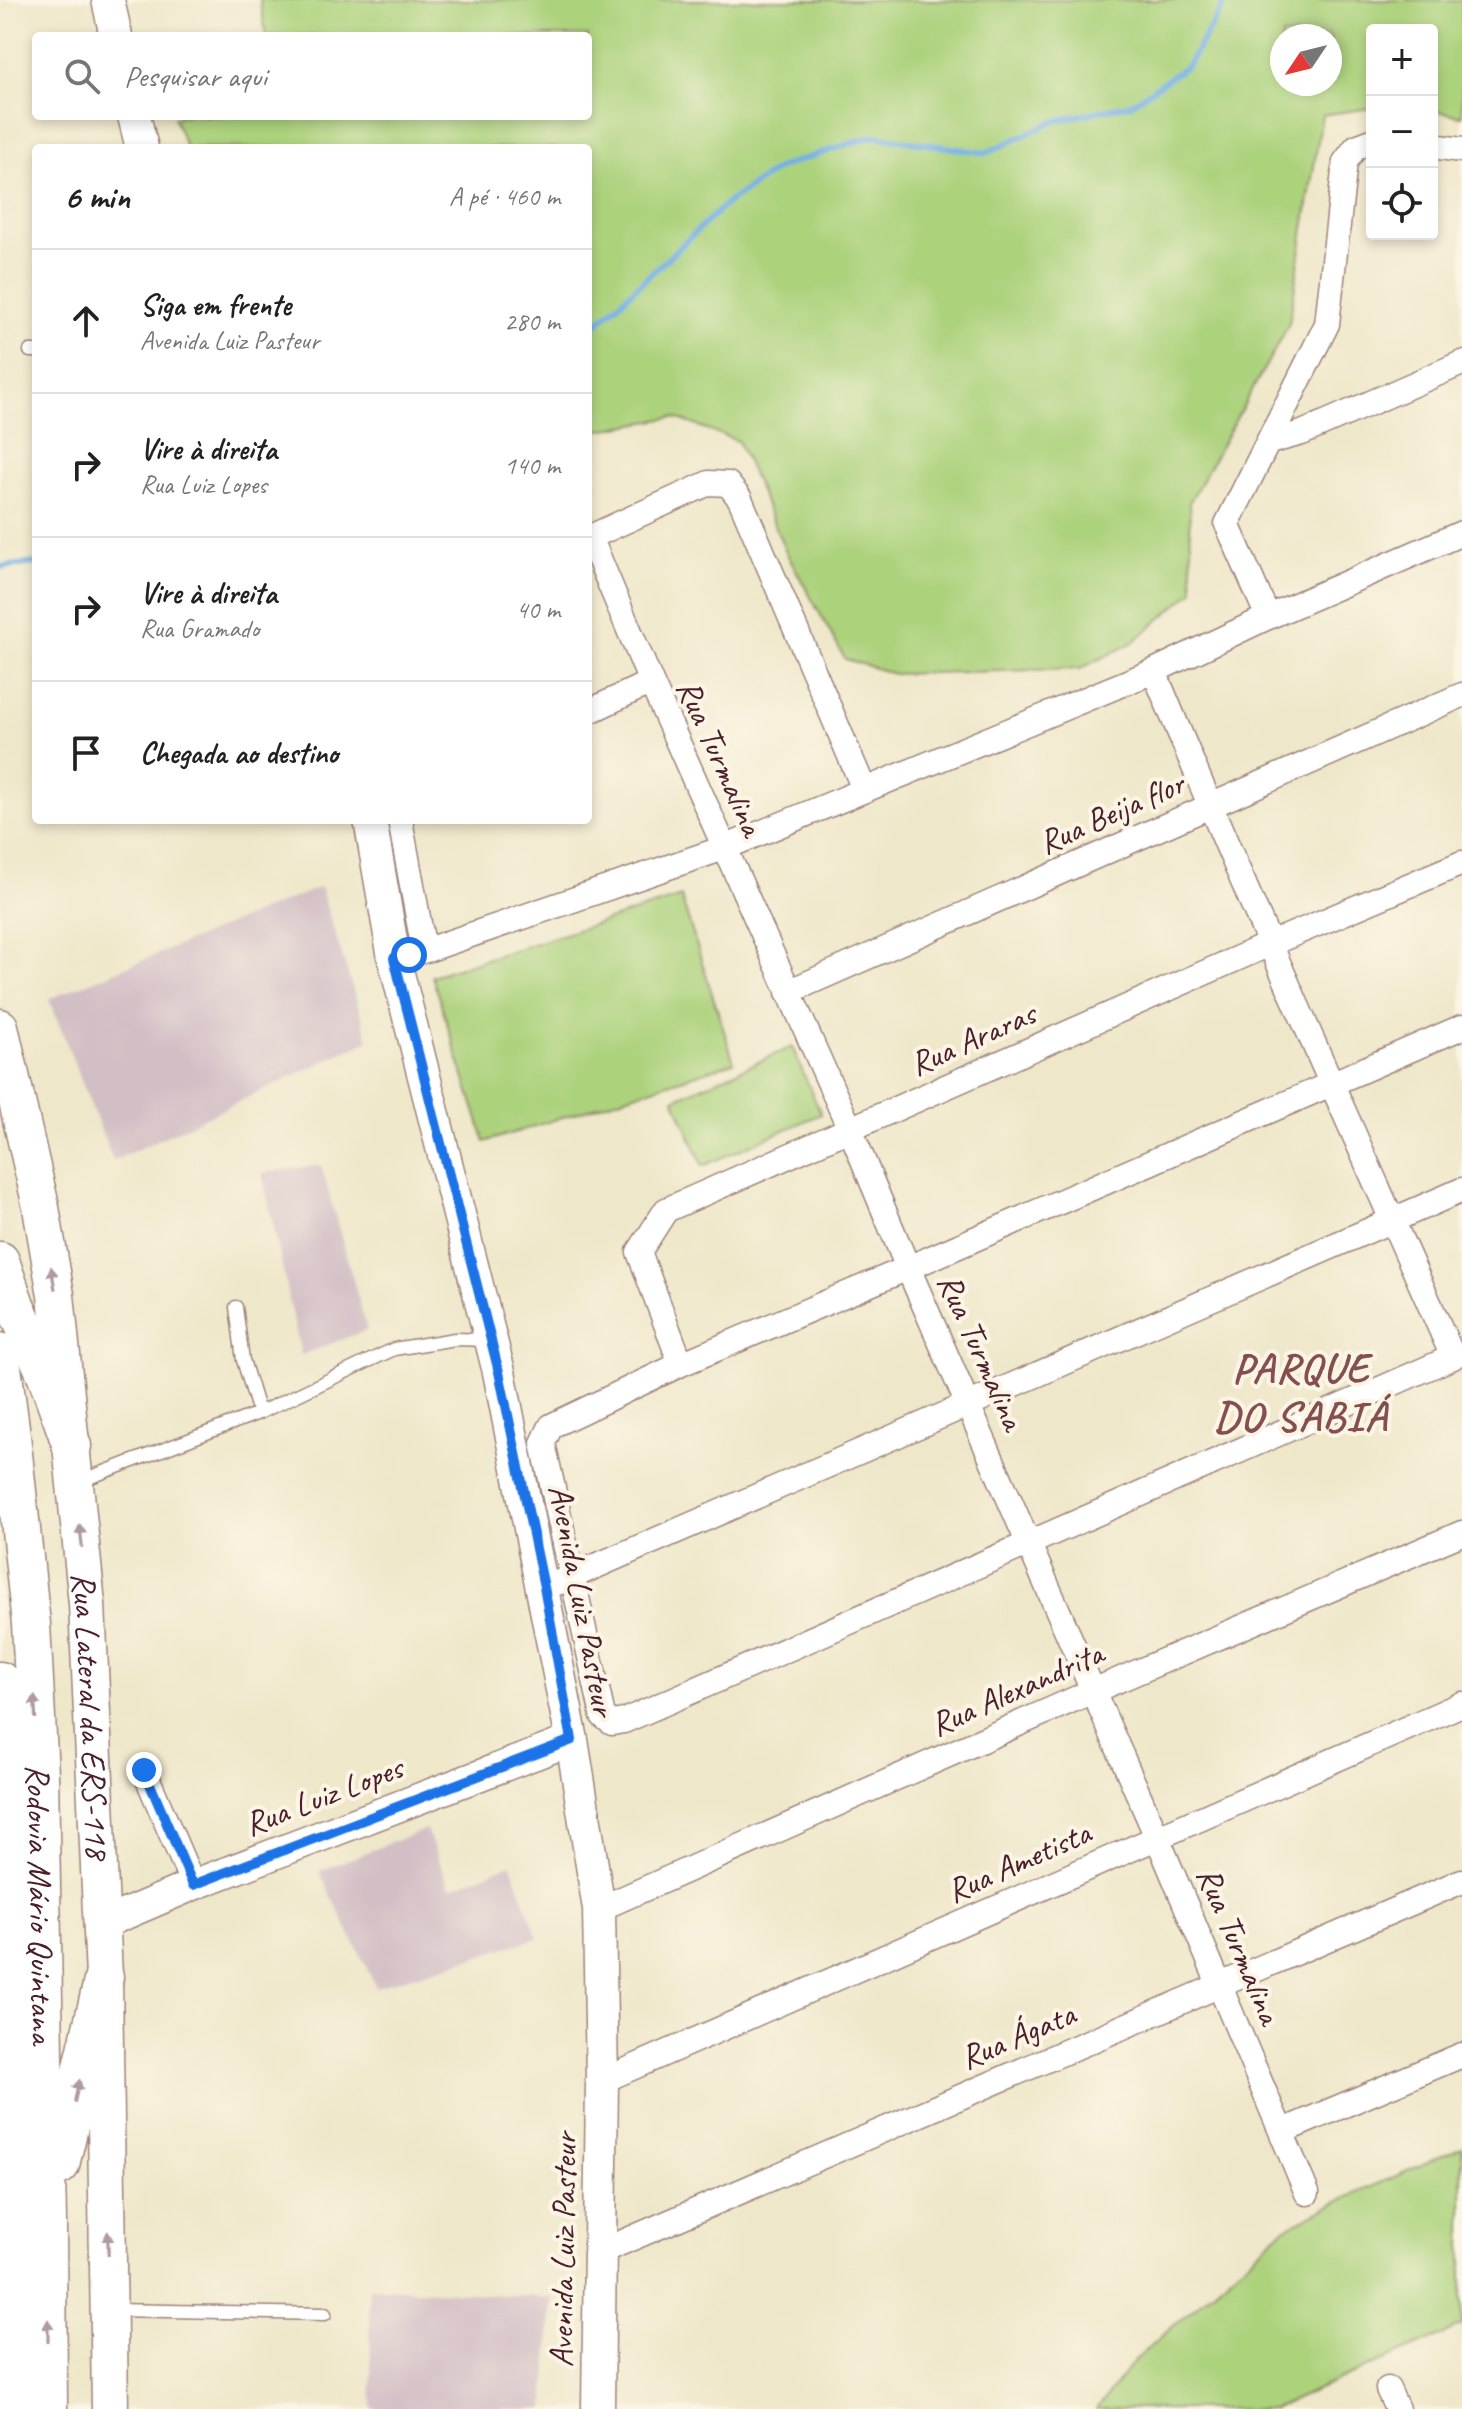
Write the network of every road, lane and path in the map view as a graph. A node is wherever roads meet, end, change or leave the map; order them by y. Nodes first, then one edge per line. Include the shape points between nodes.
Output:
1 (108, 0) edge
2 (115, 32) edge
3 (135, 120) edge
4 (1366, 143) edge
5 (141, 144) edge
6 (1438, 147) edge
7 (1462, 150) edge
8 (1462, 363) edge
9 (1269, 442) junction
10 (1462, 533) edge
11 (592, 536) edge
12 (592, 544) edge
13 (1268, 617) junction
14 (1154, 671) junction
15 (651, 682) junction
16 (1462, 695) edge
17 (592, 710) edge
18 (864, 789) junction
19 (1210, 805) junction
20 (371, 824) edge
21 (400, 824) edge
22 (724, 848) junction
23 (1462, 863) edge
24 (1270, 944) junction
25 (409, 954) junction
26 (788, 992) junction
27 (0, 1027) edge
28 (1462, 1027) edge
29 (1332, 1083) junction
30 (850, 1129) junction
31 (1462, 1190) edge
32 (1393, 1221) junction
33 (0, 1261) edge
34 (908, 1268) junction
35 (236, 1307) dead end
36 (491, 1340) junction
37 (0, 1352) edge
38 (681, 1364) junction
39 (969, 1405) junction
40 (259, 1413) junction
41 (72, 1446) junction
42 (75, 1483) junction
43 (1462, 1533) edge
44 (1028, 1542) junction
45 (558, 1582) junction
46 (0, 1681) edge
47 (1093, 1691) junction
48 (1462, 1704) edge
49 (572, 1740) junction
50 (144, 1770) dead end
51 (1157, 1837) junction
52 (1462, 1881) edge
53 (193, 1885) junction
54 (599, 1909) junction
55 (102, 1924) junction
56 (104, 1977) junction
57 (1219, 1985) junction
58 (1462, 2055) edge
59 (602, 2081) junction
60 (1283, 2131) junction
61 (1307, 2193) dead end
62 (47, 2222) junction
63 (600, 2252) junction
64 (6, 2297) edge
65 (109, 2310) junction
66 (325, 2314) dead end
67 (13, 2409) edge
68 (48, 2409) edge
69 (110, 2409) edge
70 (598, 2409) edge

1 - 2 main road
3 - 5 main road
4 - 9 street via 1345,162 1327,324
6 - 7 street
8 - 9 street via 1302,433
9 - 13 street via 1227,524
10 - 13 street
11 - 18 street via 709,483 728,484 740,499
12 - 15 street, Rua Turmalina
13 - 14 street
14 - 18 street
14 - 19 street
15 - 17 street
15 - 22 street, Rua Turmalina
16 - 19 street, Rua Beija flor
18 - 22 street
19 - 24 street
19 - 26 street, Rua Beija flor
20 - 25 main road, Avenida Luiz Pasteur
21 - 25 street
22 - 25 street
22 - 26 street, Rua Turmalina
23 - 24 street, Rua Araras
24 - 29 street
24 - 30 street, Rua Araras
25 - 36 main road, Avenida Luiz Pasteur
26 - 30 street, Rua Turmalina
41 -> 27 main road, Rua Lateral da ERS-118 via 56,1295
28 - 29 street
29 - 32 street
29 - 34 street
30 - 34 street, Rua Turmalina
30 - 38 street, Rua Araras via 666,1210 639,1252
31 - 32 street
32 - 39 street
32 - 44 street via 1453,1357
33 - 41 highway
34 - 38 street
34 - 39 street, Rua Turmalina
35 - 40 lane via 243,1360
36 - 40 lane via 455,1339 394,1349
36 - 45 main road, Avenida Luiz Pasteur
62 -> 37 highway, Rodovia Mário Quintana via 31,1624
38 - 45 street via 551,1426 543,1443
39 - 44 street, Rua Turmalina
39 - 45 street
40 - 42 lane
41 - 42 main road, Rua Lateral da ERS-118
55 -> 42 main road, Rua Lateral da ERS-118 via 87,1604
43 - 47 street, Rua Alexandrita
44 - 45 street via 612,1723 603,1716
44 - 47 street, Rua Turmalina
45 - 49 main road, Avenida Luiz Pasteur
46 - 64 highway, Rodovia Mário Quintana via 7,1774 14,2221
47 - 51 street, Rua Turmalina
47 - 54 street, Rua Alexandrita
48 - 51 street, Rua Ametista
49 - 53 street, Rua Luiz Lopes
49 - 54 main road, Avenida Luiz Pasteur
50 - 53 street
51 - 57 street, Rua Turmalina
51 - 59 street, Rua Ametista
52 - 57 street, Rua Ágata
53 - 55 street, Rua Luiz Lopes
54 - 59 main road, Avenida Luiz Pasteur
55 - 56 main road, Rua Lateral da ERS-118
62 -> 56 highway
65 -> 56 main road, Rua Lateral da ERS-118
57 - 60 street, Rua Turmalina
57 - 63 street, Rua Ágata
58 - 60 street
59 - 63 main road, Avenida Luiz Pasteur
60 - 61 street, Rua Turmalina
68 -> 62 highway, Rodovia Mário Quintana
63 - 70 main road, Avenida Luiz Pasteur
64 - 67 highway, Rodovia Mário Quintana
65 - 66 lane
65 - 69 main road, Rua Lateral da ERS-118

